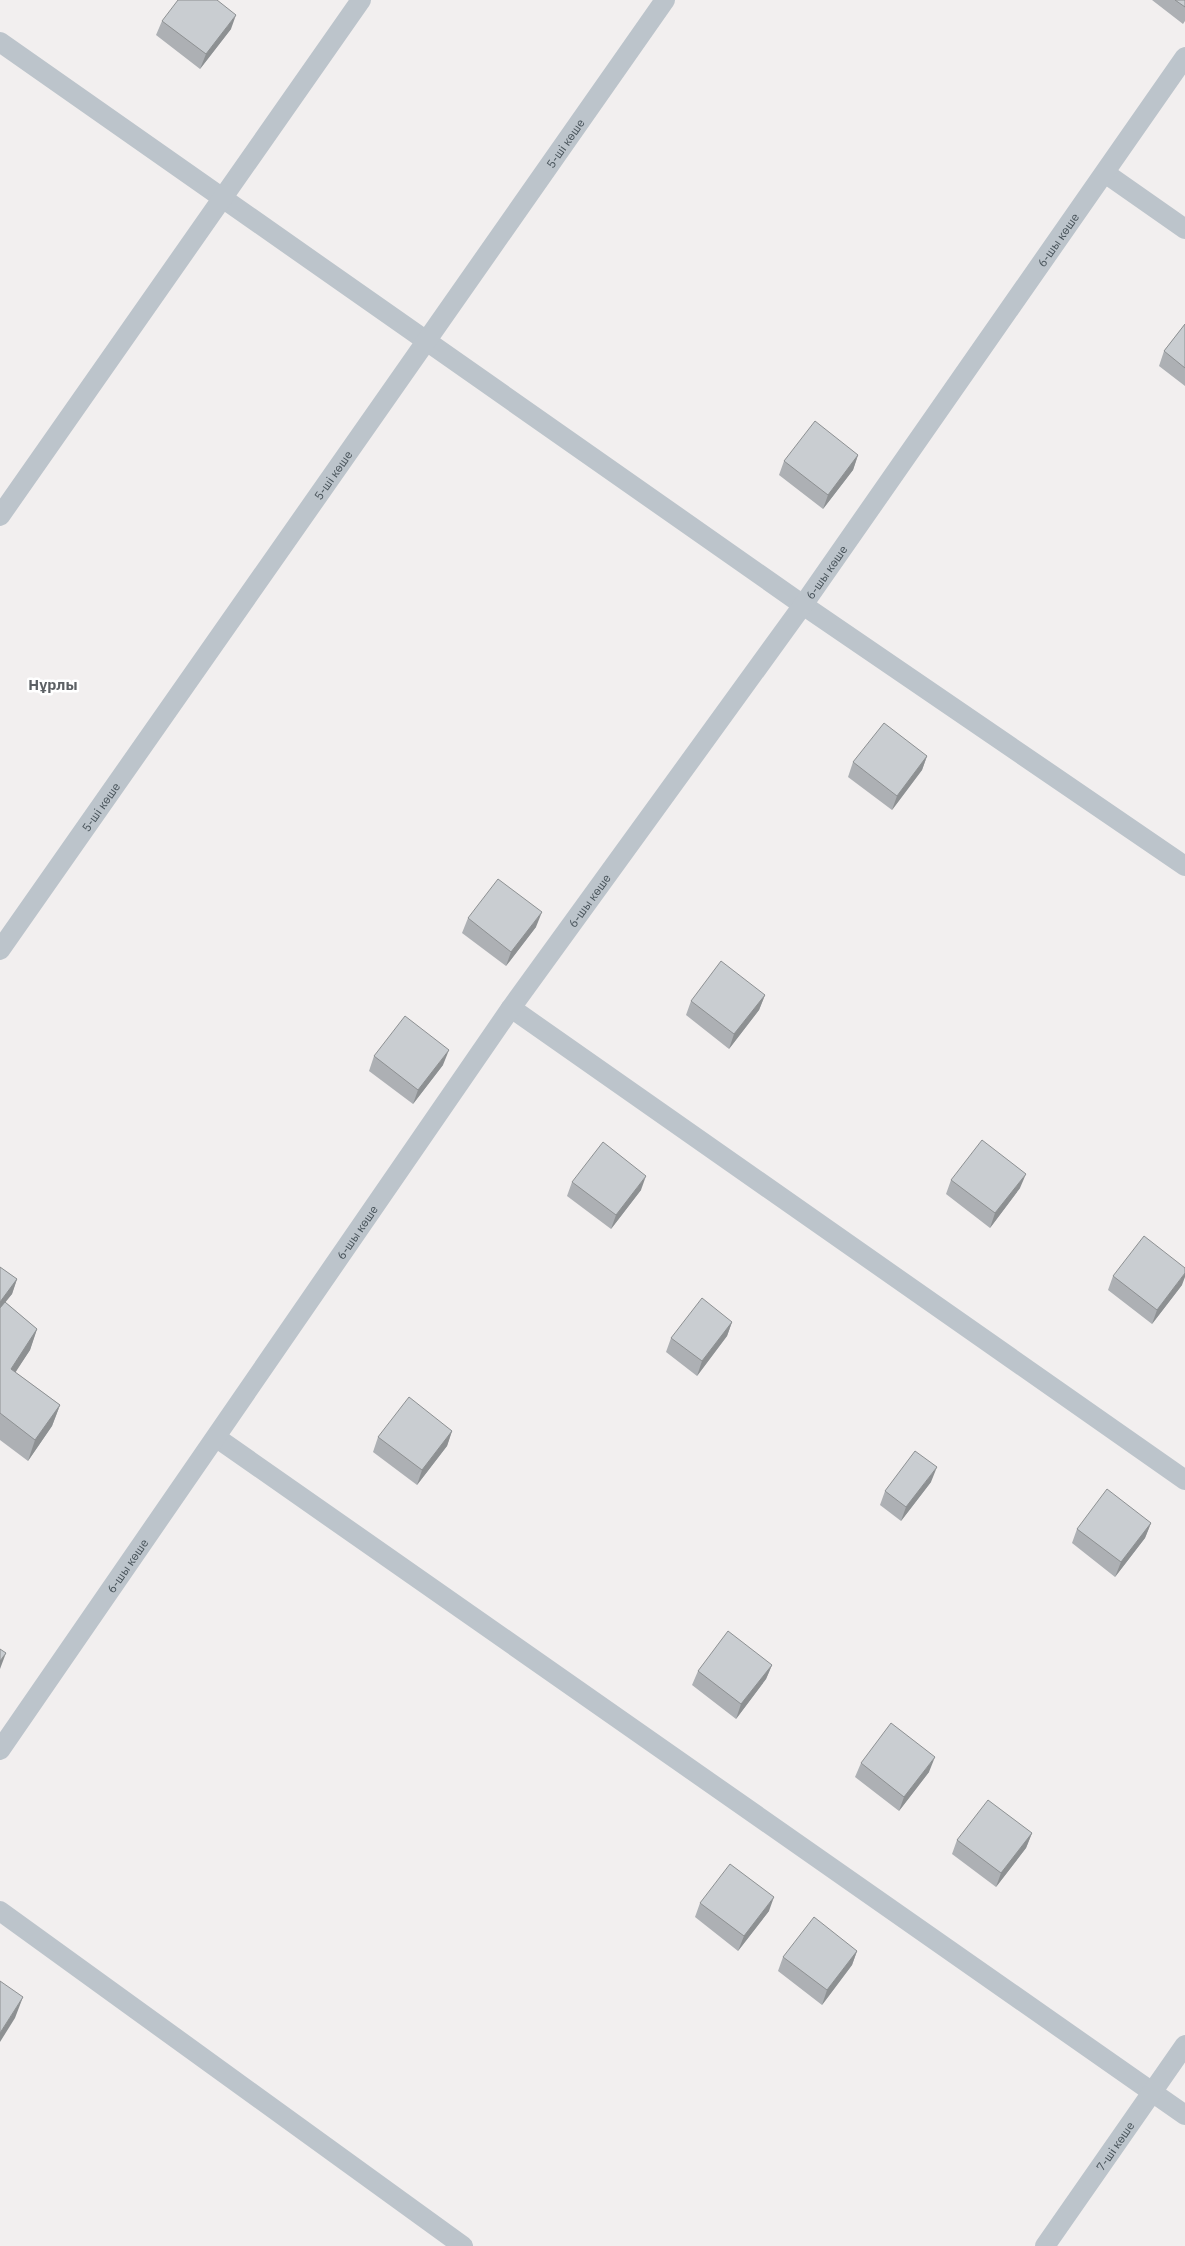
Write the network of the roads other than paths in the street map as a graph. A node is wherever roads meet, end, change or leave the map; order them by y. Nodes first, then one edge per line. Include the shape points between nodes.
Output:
1 (360, 0) edge
2 (665, 0) edge
3 (0, 42) edge
4 (1185, 57) edge
5 (1105, 173) junction
6 (221, 199) junction
7 (1185, 229) edge
8 (428, 340) junction
9 (0, 516) edge
10 (803, 604) junction
11 (1185, 866) edge
12 (0, 950) edge
13 (511, 1008) junction
14 (217, 1438) junction
15 (1185, 1480) edge
16 (0, 1750) edge
17 (0, 1910) edge
18 (1185, 2045) edge
19 (1152, 2091) junction
20 (1185, 2115) edge
21 (463, 2246) edge
22 (1045, 2246) edge

1 - 6 lane
2 - 8 lane, 5-ші көше
3 - 6 lane
4 - 5 lane, 6-шы көше
5 - 7 lane
5 - 10 lane, 6-шы көше
6 - 8 lane
6 - 9 lane
8 - 10 lane
8 - 12 lane, 5-ші көше
10 - 11 lane
10 - 13 lane, 6-шы көше
13 - 14 lane, 6-шы көше
13 - 15 lane
14 - 16 lane, 6-шы көше
14 - 19 lane
17 - 21 lane
18 - 19 lane, 7-ші көше
19 - 20 lane
19 - 22 lane, 7-ші көше

